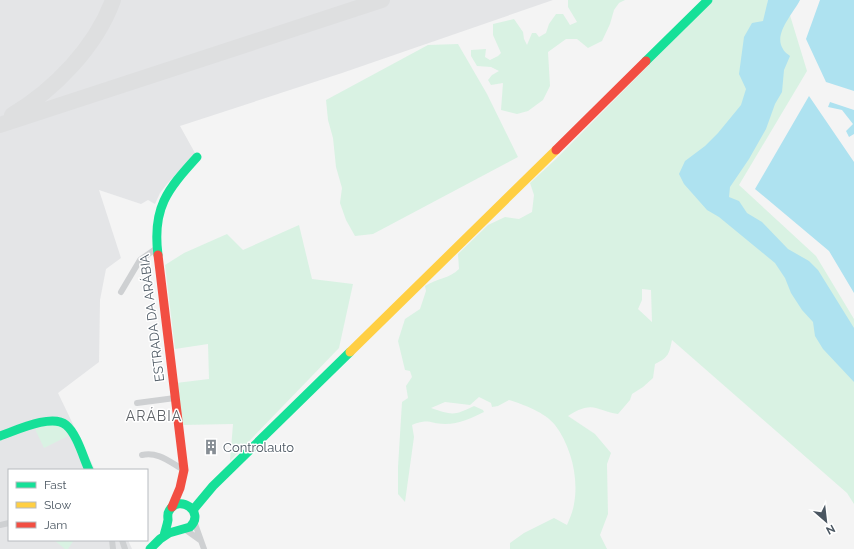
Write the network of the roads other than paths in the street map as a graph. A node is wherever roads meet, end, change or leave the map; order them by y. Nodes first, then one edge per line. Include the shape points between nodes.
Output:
1 (708, 0) edge
2 (197, 157) dead end
3 (157, 248) junction
4 (121, 292) dead end
5 (175, 398) junction
6 (137, 403) dead end
7 (0, 436) edge
8 (142, 455) dead end
9 (89, 469) edge
10 (184, 470) junction
11 (180, 488) junction
12 (172, 506) junction
13 (188, 506) junction
14 (168, 520) junction
15 (194, 521) junction
16 (183, 530) junction
17 (164, 536) junction
18 (200, 540) junction
19 (150, 549) edge
20 (204, 549) edge

1 - 13 street via 213,486
2 - 3 street, ESTRADA DA ARÁBIA via 165,195 157,217
3 - 4 street via 140,260
3 - 5 street, ESTRADA DA ARÁBIA
5 - 6 street
5 - 10 street, ESTRADA DA ARÁBIA
7 - 9 street via 33,425 59,421 68,426
8 - 10 street via 156,455
10 - 11 street, ESTRADA DA ARÁBIA
11 - 12 street, ESTRADA DA ARÁBIA
11 - 13 street
12 - 13 street via 179,503
12 - 14 street
13 - 15 street via 194,514
14 - 16 street via 171,526
14 - 17 street
15 - 16 street via 191,527
15 - 18 street
16 - 17 street via 172,531
16 - 18 street
17 - 19 street
18 - 20 street

